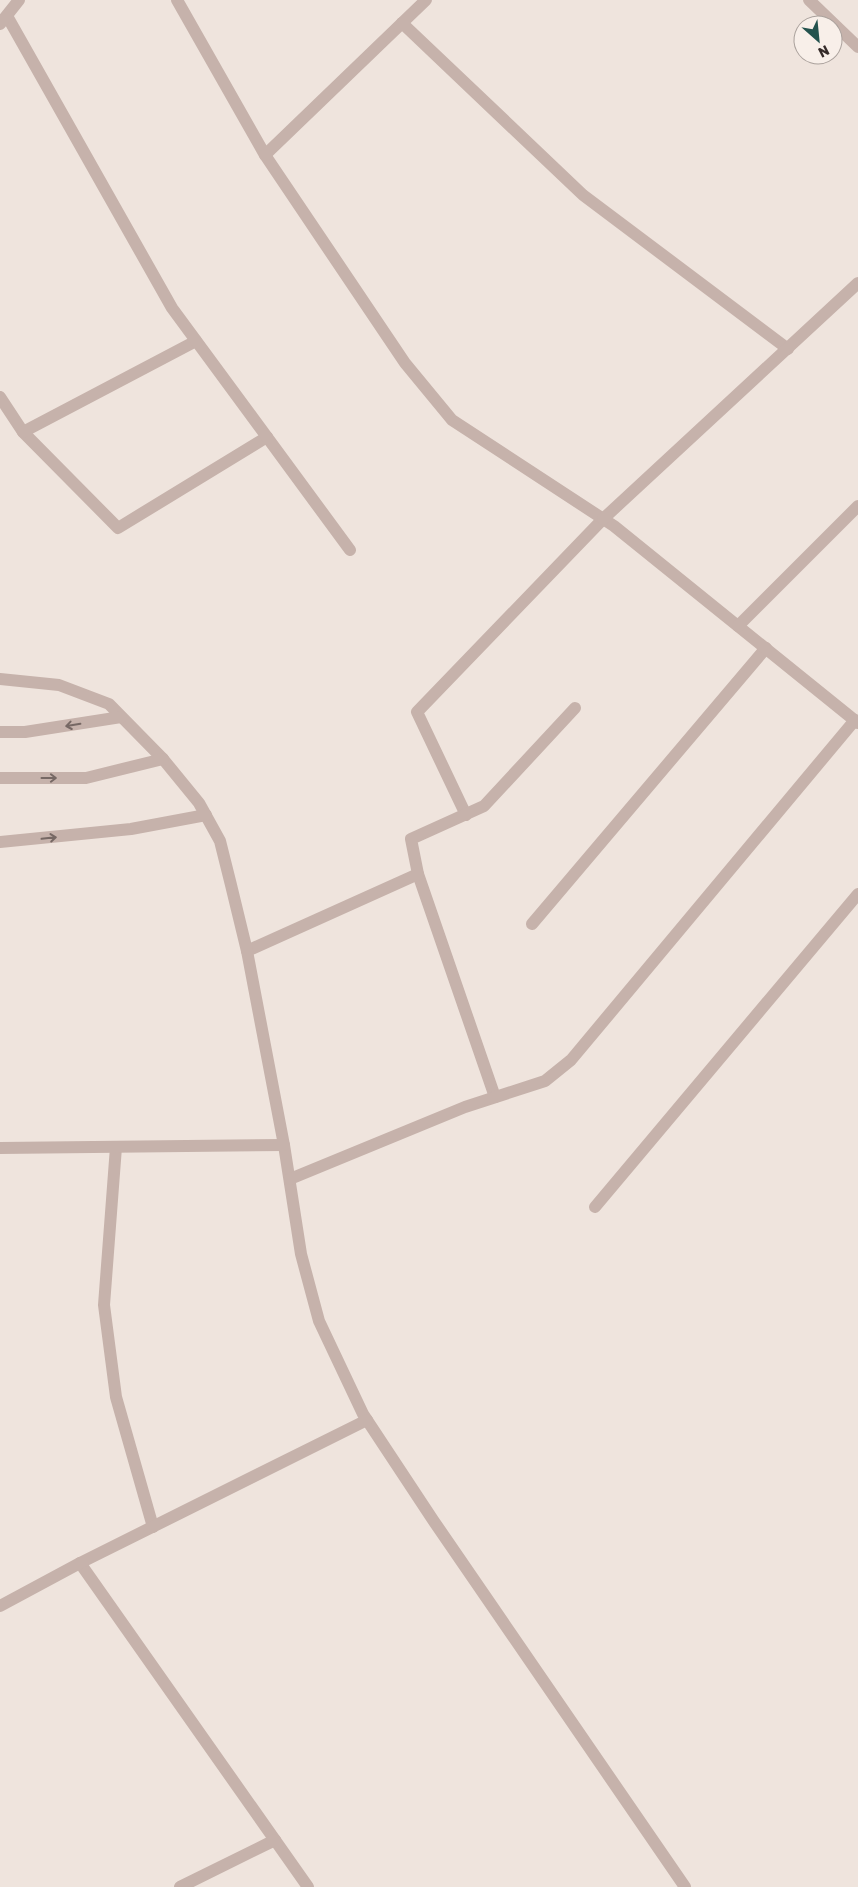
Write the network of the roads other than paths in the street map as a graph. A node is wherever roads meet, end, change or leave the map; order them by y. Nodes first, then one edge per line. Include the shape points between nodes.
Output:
1 (19, 0) edge
2 (178, 0) edge
3 (426, 0) edge
4 (809, 0) edge
5 (3, 20) edge
6 (402, 23) junction
7 (858, 47) edge
8 (265, 155) junction
9 (858, 283) edge
10 (196, 341) junction
11 (788, 349) junction
12 (0, 397) edge
13 (23, 432) junction
14 (267, 437) junction
15 (858, 506) edge
16 (603, 519) junction
17 (350, 550) dead end
18 (738, 626) junction
19 (766, 648) junction
20 (0, 678) edge
21 (574, 708) dead end
22 (121, 717) junction
23 (857, 721) edge
24 (0, 732) edge
25 (163, 759) junction
26 (0, 778) edge
27 (466, 814) junction
28 (206, 815) junction
29 (0, 842) edge
30 (418, 874) junction
31 (858, 894) edge
32 (532, 924) dead end
33 (246, 952) junction
34 (495, 1097) junction
35 (284, 1145) junction
36 (116, 1147) junction
37 (0, 1148) edge
38 (290, 1179) junction
39 (595, 1207) dead end
40 (366, 1420) junction
41 (153, 1527) junction
42 (80, 1563) junction
43 (0, 1606) edge
44 (275, 1840) junction
45 (180, 1887) edge
46 (308, 1887) edge
47 (684, 1887) edge

1 - 5 street
2 - 8 street
3 - 6 street
4 - 7 street
5 - 10 street via 172,308
6 - 8 street
6 - 11 street via 583,195
8 - 16 street via 405,363 452,420
9 - 11 street
10 - 13 street
10 - 14 street
11 - 16 street
12 - 13 street
13 - 14 street via 118,528
14 - 17 street
15 - 18 street
16 - 18 street
16 - 27 street via 416,712
18 - 19 street
19 - 23 street
19 - 32 street
20 - 22 street via 59,685 109,704
21 - 27 street via 484,806
22 -> 24 street via 25,732
22 - 25 street
23 - 34 street via 571,1060 545,1081
26 -> 25 street via 86,778
25 - 28 street
27 - 30 street via 411,839
29 -> 28 street via 131,829
28 - 33 street via 220,841
30 - 33 street
30 - 34 street
31 - 39 street
33 - 35 street
34 - 38 street
35 - 36 street
35 - 38 street
36 - 37 street
36 - 41 street via 104,1305 116,1397
38 - 40 street via 301,1254 319,1321
40 - 41 street
40 - 47 street
41 - 42 street
42 - 43 street
42 - 44 street
44 - 45 street
44 - 46 street

